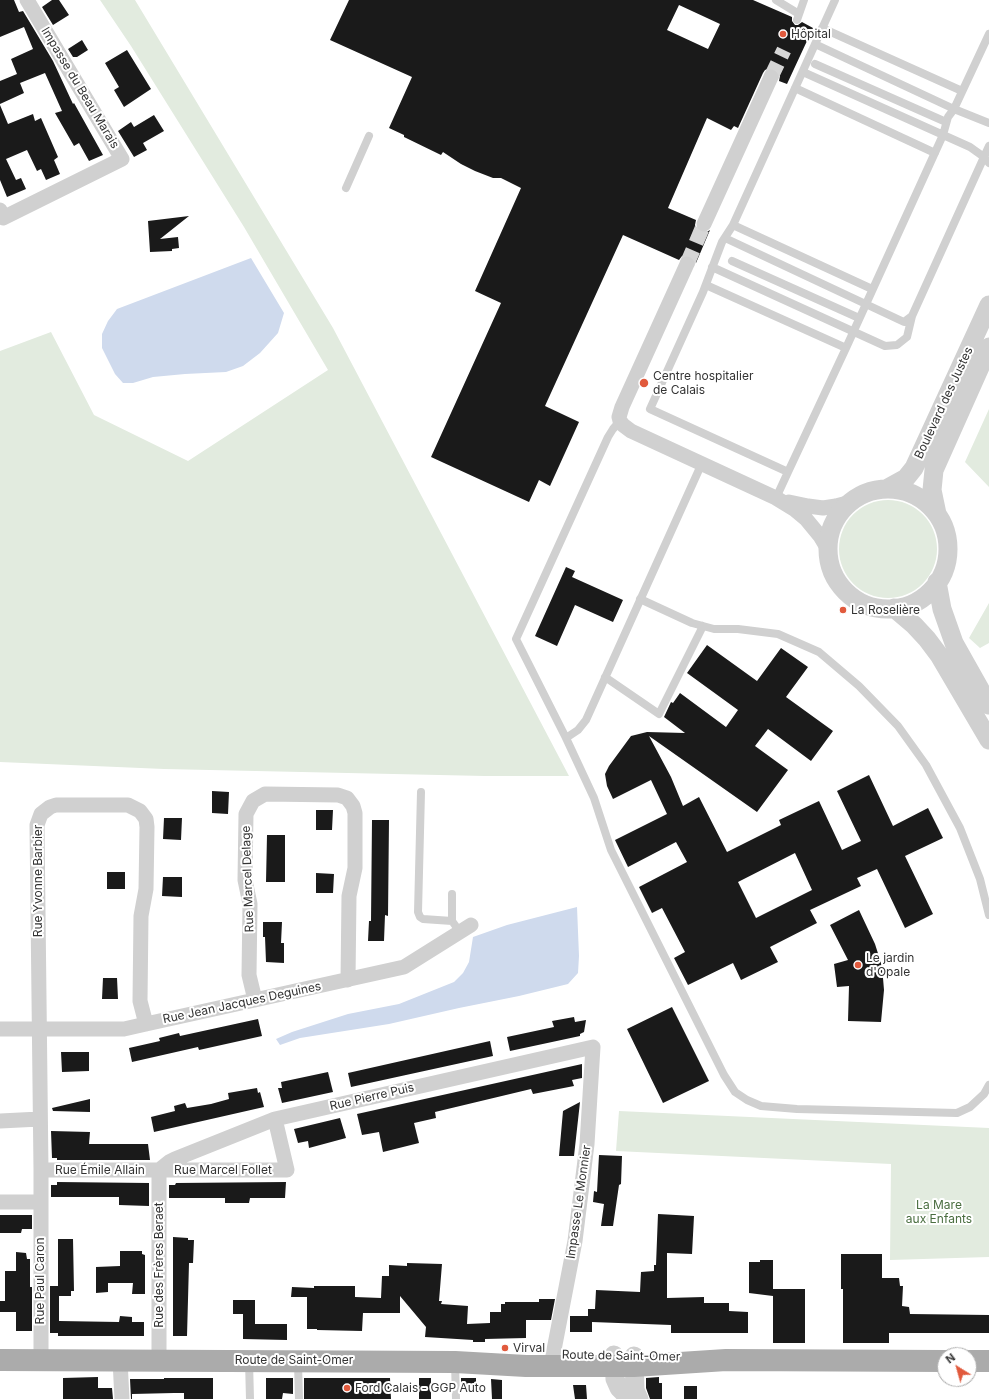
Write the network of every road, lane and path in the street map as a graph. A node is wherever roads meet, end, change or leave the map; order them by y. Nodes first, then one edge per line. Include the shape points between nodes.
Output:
1 (27, 0) edge
2 (776, 0) edge
3 (804, 0) edge
4 (835, 0) edge
5 (822, 28) junction
6 (989, 34) edge
7 (815, 44) junction
8 (815, 64) dead end
9 (803, 72) junction
10 (771, 77) tunnel mouth
11 (795, 88) junction
12 (962, 92) junction
13 (954, 109) junction
14 (946, 122) junction
15 (989, 123) edge
16 (943, 135) junction
17 (369, 136) dead end
18 (989, 146) edge
19 (935, 153) junction
20 (987, 160) edge
21 (346, 188) dead end
22 (0, 210) edge
23 (704, 224) tunnel mouth
24 (733, 225) junction
25 (725, 238) junction
26 (732, 261) dead end
27 (687, 264) tunnel mouth
28 (712, 267) junction
29 (706, 285) junction
30 (872, 289) junction
31 (865, 304) junction
32 (989, 306) edge
33 (912, 316) junction
34 (859, 318) junction
35 (853, 331) junction
36 (989, 347) edge
37 (846, 348) junction
38 (620, 421) junction
39 (702, 463) junction
40 (788, 472) junction
41 (886, 489) junction
42 (776, 498) junction
43 (851, 502) junction
44 (937, 514) junction
45 (828, 550) junction
46 (937, 582) junction
47 (640, 599) junction
48 (894, 608) junction
49 (703, 626) junction
50 (605, 677) junction
51 (989, 705) edge
52 (566, 738) junction
53 (989, 740) edge
54 (421, 792) dead end
55 (452, 894) dead end
56 (989, 915) edge
57 (461, 926) junction
58 (348, 980) junction
59 (255, 1000) junction
60 (146, 1024) junction
61 (0, 1029) edge
62 (38, 1029) junction
63 (593, 1047) joint
64 (989, 1085) edge
65 (40, 1119) junction
66 (275, 1119) junction
67 (0, 1121) edge
68 (41, 1170) junction
69 (159, 1170) junction
70 (0, 1202) edge
71 (40, 1202) junction
72 (553, 1355) junction
73 (0, 1360) edge
74 (41, 1360) junction
75 (120, 1360) junction
76 (159, 1360) junction
77 (249, 1360) junction
78 (298, 1360) junction
79 (624, 1361) junction
80 (937, 1361) edge
81 (977, 1361) edge
82 (989, 1361) edge
83 (461, 1362) junction
84 (122, 1399) edge
85 (250, 1399) edge
86 (299, 1399) edge
87 (456, 1399) edge
88 (630, 1399) edge
89 (639, 1399) edge

1 - 22 street, Impasse du Beau Marais via 122,159 3,218
2 - 3 lane via 798,17
4 - 5 lane
5 - 7 lane
5 - 12 lane
6 - 12 lane
7 - 9 lane
7 - 13 lane
8 - 14 lane
9 - 11 lane
9 - 16 lane
10 - 23 street
11 - 19 lane
11 - 24 lane
12 - 13 lane
13 - 14 lane
13 - 15 lane
14 - 16 lane
16 - 19 lane
16 - 20 lane via 970,147
17 - 21 lane
18 - 20 lane
19 - 30 lane
20 - 33 lane
24 - 25 lane
24 - 30 lane
25 - 28 lane
25 - 31 lane
26 - 34 lane
27 - 38 street via 622,407
28 - 29 lane
28 - 35 lane
29 - 37 lane
29 - 40 lane via 650,408
30 - 31 lane
31 - 33 lane via 904,322
31 - 34 lane
32 - 41 street, Boulevard des Justes via 914,468 906,478
33 - 35 lane via 907,337 897,345 885,346
34 - 35 lane
35 - 37 lane
36 - 44 street, Boulevard des Justes via 934,470 932,490
37 - 40 lane
38 - 39 street via 631,431
38 - 52 lane via 608,437 516,639
39 - 42 street
39 - 47 lane
40 - 42 lane
41 - 43 street via 867,493
41 - 44 street via 915,495
42 - 43 street via 816,508
42 - 45 street via 806,519
43 - 45 street via 835,521
44 - 46 street via 944,527 948,547 945,566
45 - 48 street via 834,573 847,592 866,604
46 - 48 street via 921,598
46 - 51 street via 942,609 953,639
47 - 49 lane
47 - 50 lane
48 - 53 street via 914,625 936,650
49 - 50 lane via 659,714
49 - 56 lane via 778,634 819,652 864,691 898,726 926,765 960,828 980,878
50 - 52 lane via 586,720 578,730
52 - 64 lane via 594,798 611,850 735,1092 761,1106 957,1113 970,1107 984,1094
54 - 57 lane via 418,912 423,919
55 - 57 lane
57 - 58 street, Rue Jean Jacques Deguines via 404,967
58 - 59 street, Rue Jean Jacques Deguines
58 - 59 street, Rue Marcel Delage via 349,896 355,868 353,806 346,798 338,795 265,794 253,801 246,814 246,880 250,904 249,975
59 - 60 street, Rue Jean Jacques Deguines
60 - 62 street, Rue Jean Jacques Deguines via 124,1029
60 - 62 street, Rue Yvonne Barbier via 140,1000 141,916 146,889 146,819 140,811 128,805 56,805 41,814 37,825
61 - 62 street, Rue Jean Jacques Deguines
62 - 65 street, Rue Paul Caron
63 - 66 street, Rue Pierre Puis
63 - 72 street, Impasse Le Monnier via 587,1144 575,1241
65 - 67 street
65 - 68 street, Rue Paul Caron
66 - 69 street, Rue Pierre Puis via 175,1159
66 - 69 street, Rue Marcel Follet via 287,1170
68 - 69 street, Rue Émile Allain
68 - 71 street, Rue Paul Caron
69 - 76 street, Rue des Frères Beraet
70 - 71 street
71 - 74 street, Rue Paul Caron
72 - 79 main road, Route de Saint-Omer
72 - 83 main road, Route de Saint-Omer
73 - 74 main road, Route de Saint-Omer
74 - 75 main road, Route de Saint-Omer
75 - 76 main road, Route de Saint-Omer
75 - 84 street
76 - 77 main road, Route de Saint-Omer
77 - 78 main road, Route de Saint-Omer
77 - 85 lane
78 - 83 main road, Route de Saint-Omer
78 - 86 lane
79 - 80 main road, Route de Saint-Omer
79 - 83 main road, Route de Saint-Omer via 526,1366
79 - 88 street via 615,1376 617,1384
79 - 89 street
81 - 82 main road
83 - 87 lane

